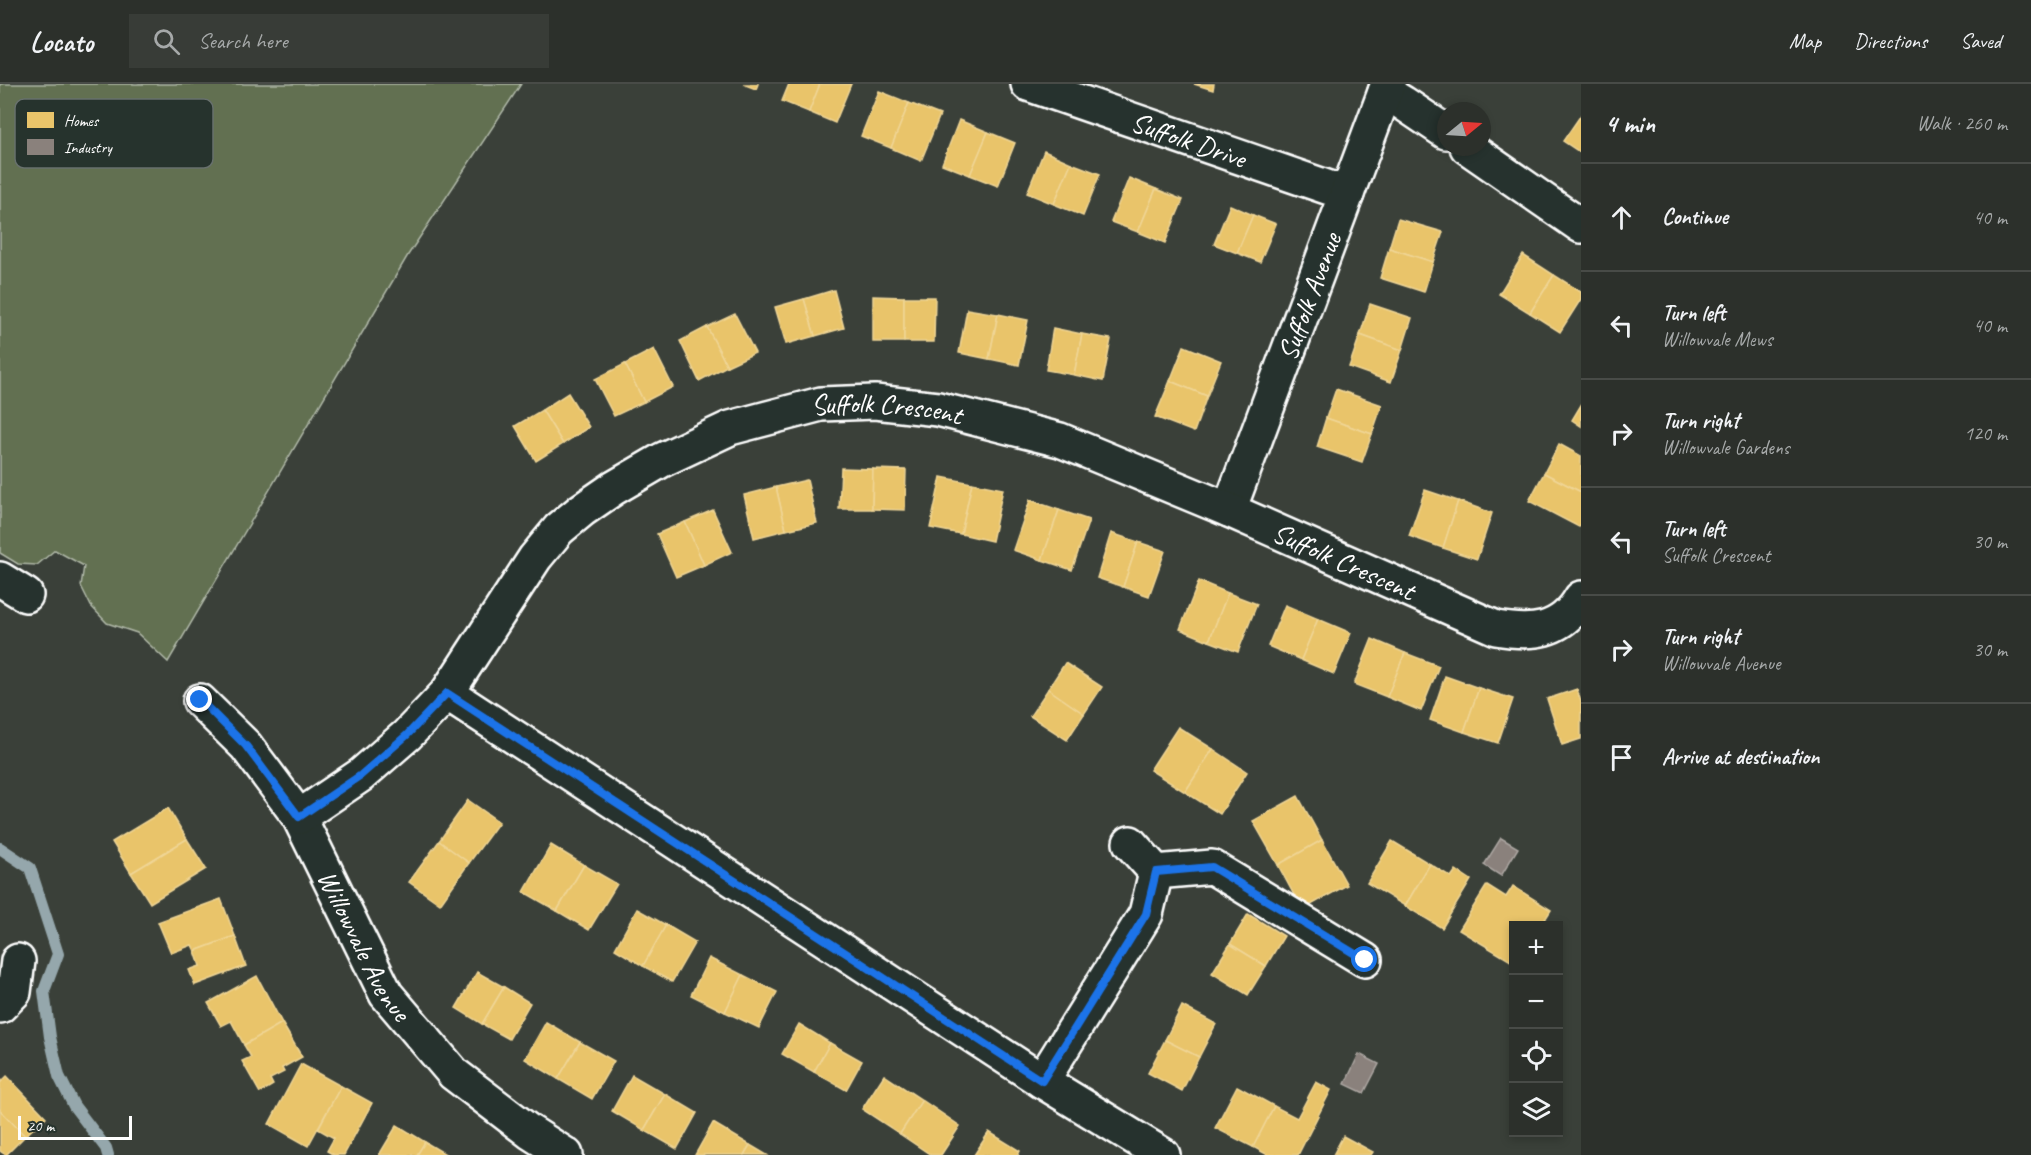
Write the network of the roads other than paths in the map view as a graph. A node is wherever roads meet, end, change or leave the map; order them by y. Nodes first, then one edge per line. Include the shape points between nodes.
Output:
1 (1028, 84) edge
2 (1386, 88) edge
3 (1437, 126) edge
4 (1480, 156) edge
5 (1347, 194) junction
6 (1581, 226) edge
7 (1229, 510) junction
8 (1581, 598) edge
9 (447, 693) junction
10 (200, 700) dead end
11 (299, 817) junction
12 (1130, 843) dead end
13 (1156, 872) junction
14 (1365, 960) dead end
15 (18, 961) dead end
16 (0, 1006) edge
17 (1042, 1081) junction
18 (566, 1155) edge
19 (1163, 1155) edge

1 - 5 street, Suffolk Drive
2 - 3 street
2 - 5 street, Suffolk Avenue
4 - 6 street
5 - 7 street, Suffolk Avenue
7 - 8 street, Suffolk Crescent via 1496,628 1522,633 1543,630 1563,619
7 - 9 street, Suffolk Crescent via 1060,440 938,408 875,402 821,404 730,429 662,460 614,488 559,528 535,558
9 - 11 street, Suffolk Crescent via 361,775
9 - 17 street
10 - 11 street, Willowvale Avenue via 246,746
11 - 18 street, Willowvale Avenue via 386,994 454,1074
12 - 13 street
13 - 14 street via 1212,867
13 - 17 street via 1146,914
15 - 16 street via 14,992
17 - 19 street

